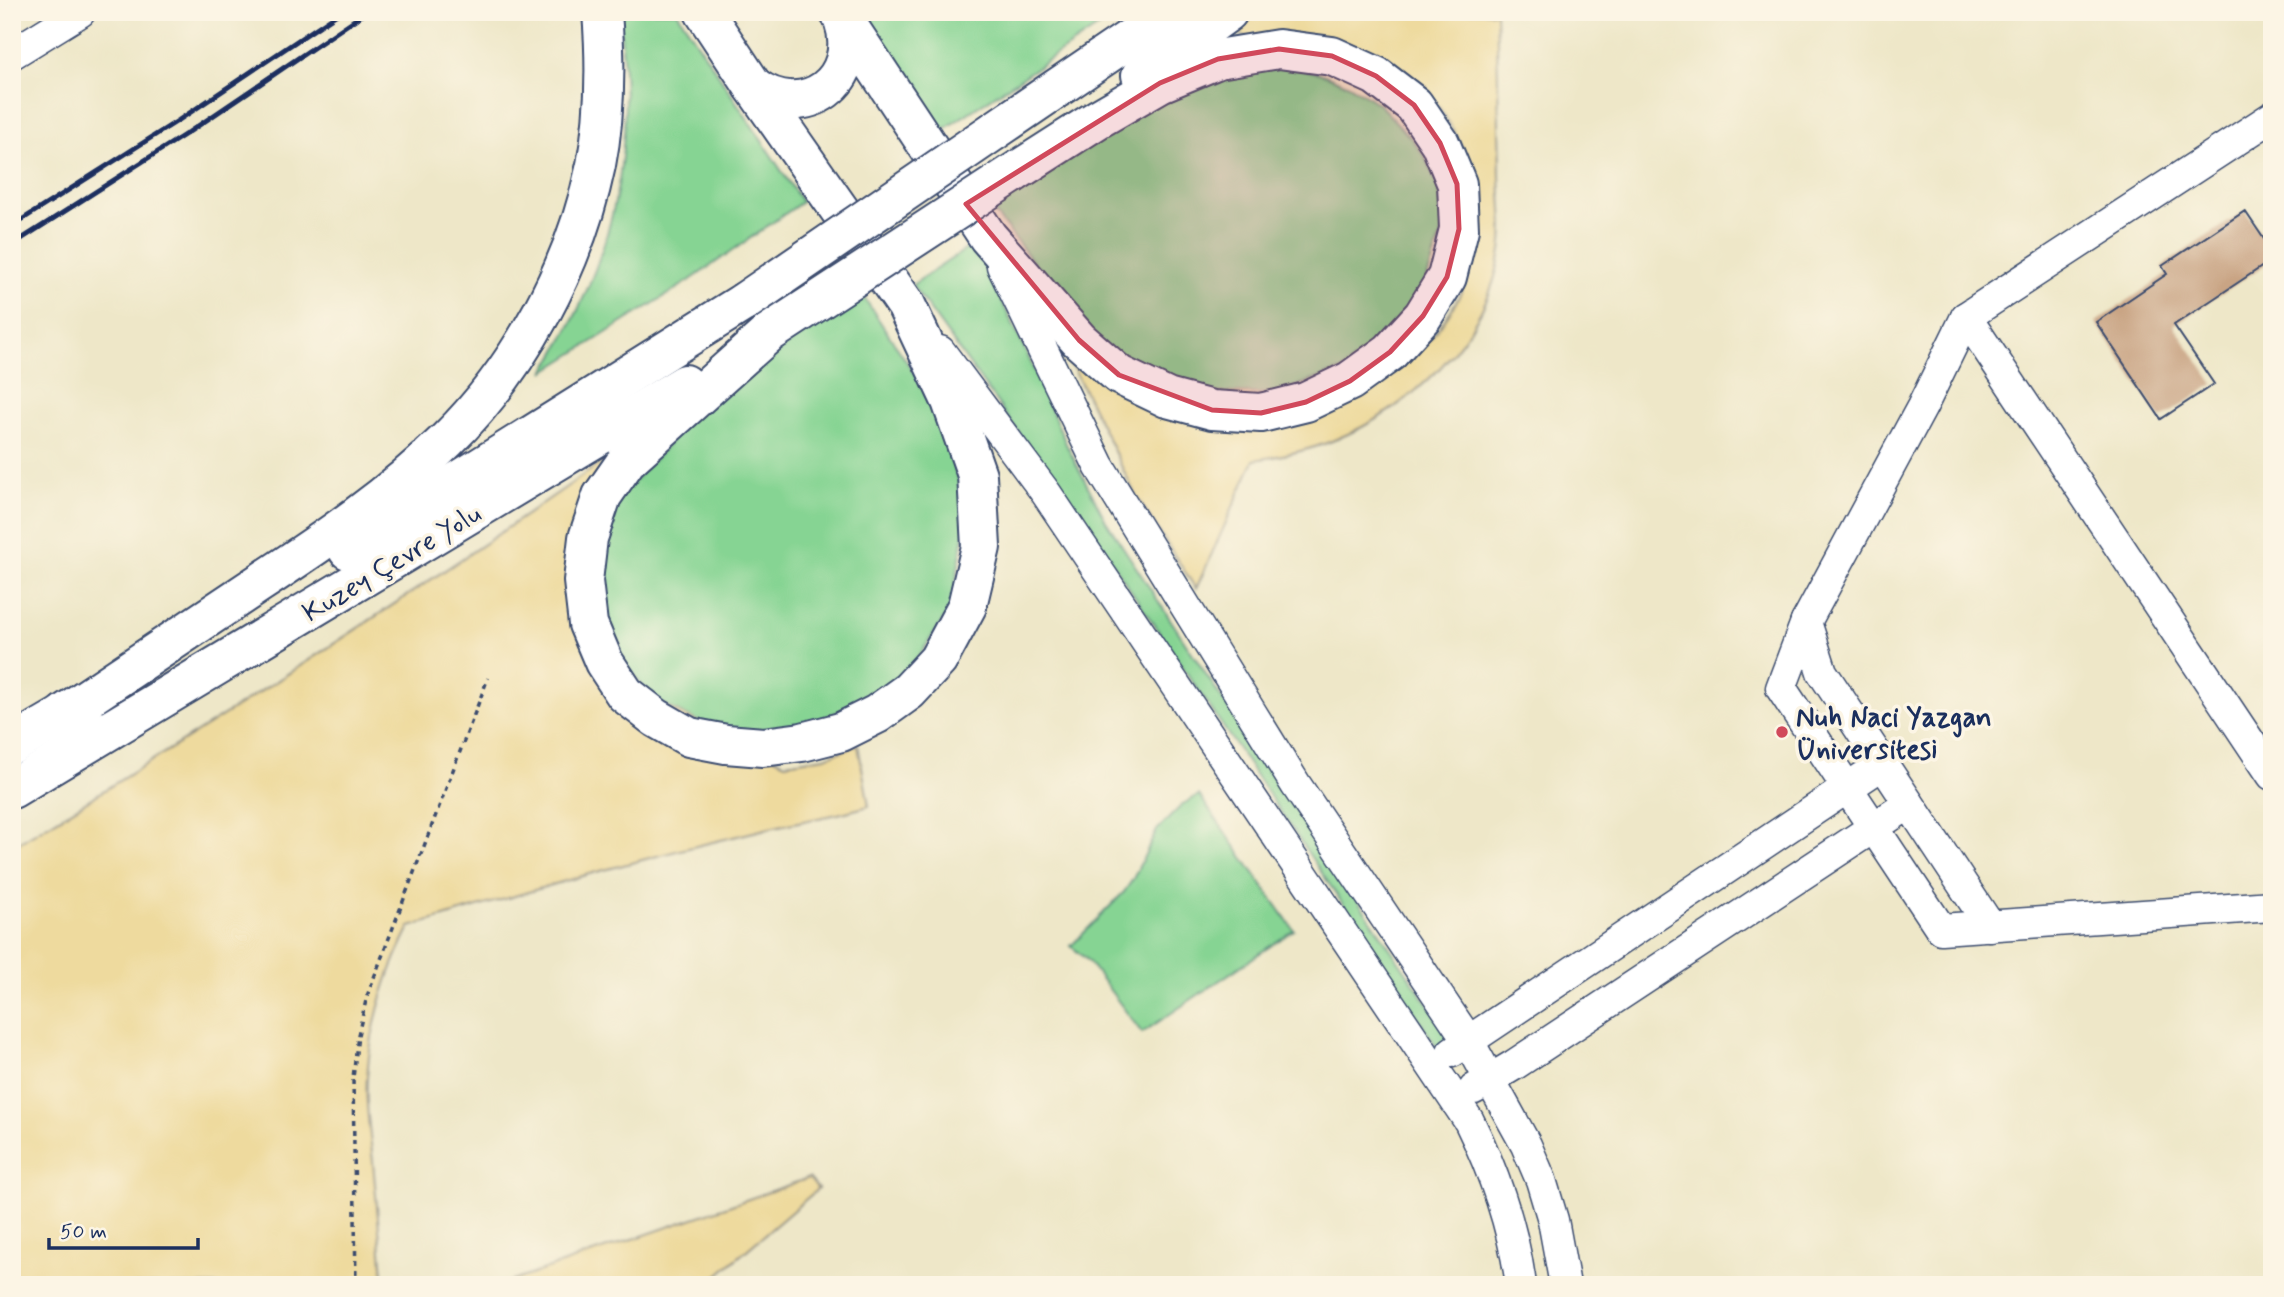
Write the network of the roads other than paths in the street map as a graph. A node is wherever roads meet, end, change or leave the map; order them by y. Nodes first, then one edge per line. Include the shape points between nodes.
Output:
1 (80, 12) edge
2 (603, 12) edge
3 (704, 12) edge
4 (1169, 12) edge
5 (1228, 12) edge
6 (841, 16) edge
7 (12, 54) edge
8 (753, 86) junction
9 (2272, 117) edge
10 (1012, 174) junction
11 (988, 237) junction
12 (906, 305) junction
13 (1966, 317) junction
14 (769, 333) junction
15 (1806, 622) junction
16 (65, 713) junction
17 (12, 745) edge
18 (1883, 764) junction
19 (2272, 775) edge
20 (1847, 787) junction
21 (12, 789) edge
22 (1909, 804) junction
23 (1874, 827) junction
24 (2272, 906) edge
25 (1990, 926) junction
26 (1468, 1040) junction
27 (1433, 1066) junction
28 (1490, 1081) junction
29 (1456, 1099) junction
30 (1521, 1285) edge
31 (1565, 1285) edge

1 - 7 street
2 - 16 highway via 603,116 583,213 544,307 489,393 448,439 349,524
3 - 8 highway
4 - 16 highway, Kuzey Çevre Yolu, bridge via 744,302 378,533
5 - 10 highway
6 - 8 highway via 848,55 838,77 820,93 785,100
6 - 11 highway
8 - 12 highway
9 - 13 street
10 - 11 highway via 1160,83 1218,59 1279,49 1332,56 1376,76 1414,105 1440,143 1457,184 1459,229 1447,277 1423,316 1390,352 1350,381 1306,401 1261,413 1212,410 1167,398 1119,375 1079,340
10 - 14 highway, bridge
11 - 26 street via 1098,466 1296,785
12 - 14 highway via 951,401 977,475 981,547 967,606 938,660 909,691 877,714 841,732 763,747 689,737 625,694 604,662 588,624 583,581 588,538 602,496 627,460
12 - 27 street via 1046,493
13 - 15 street
13 - 19 street
14 - 21 highway, Kuzey Çevre Yolu
15 - 18 street via 1822,672
15 - 20 street via 1781,688
16 - 17 highway, Kuzey Çevre Yolu
18 - 20 street
18 - 22 street
20 - 23 street
20 - 26 street
22 - 23 street
22 - 25 street
23 - 25 street via 1941,929
23 - 28 street
24 - 25 street
26 - 27 street
26 - 28 street
27 - 29 street
28 - 29 street
28 - 31 street via 1541,1180
29 - 30 street via 1501,1195

